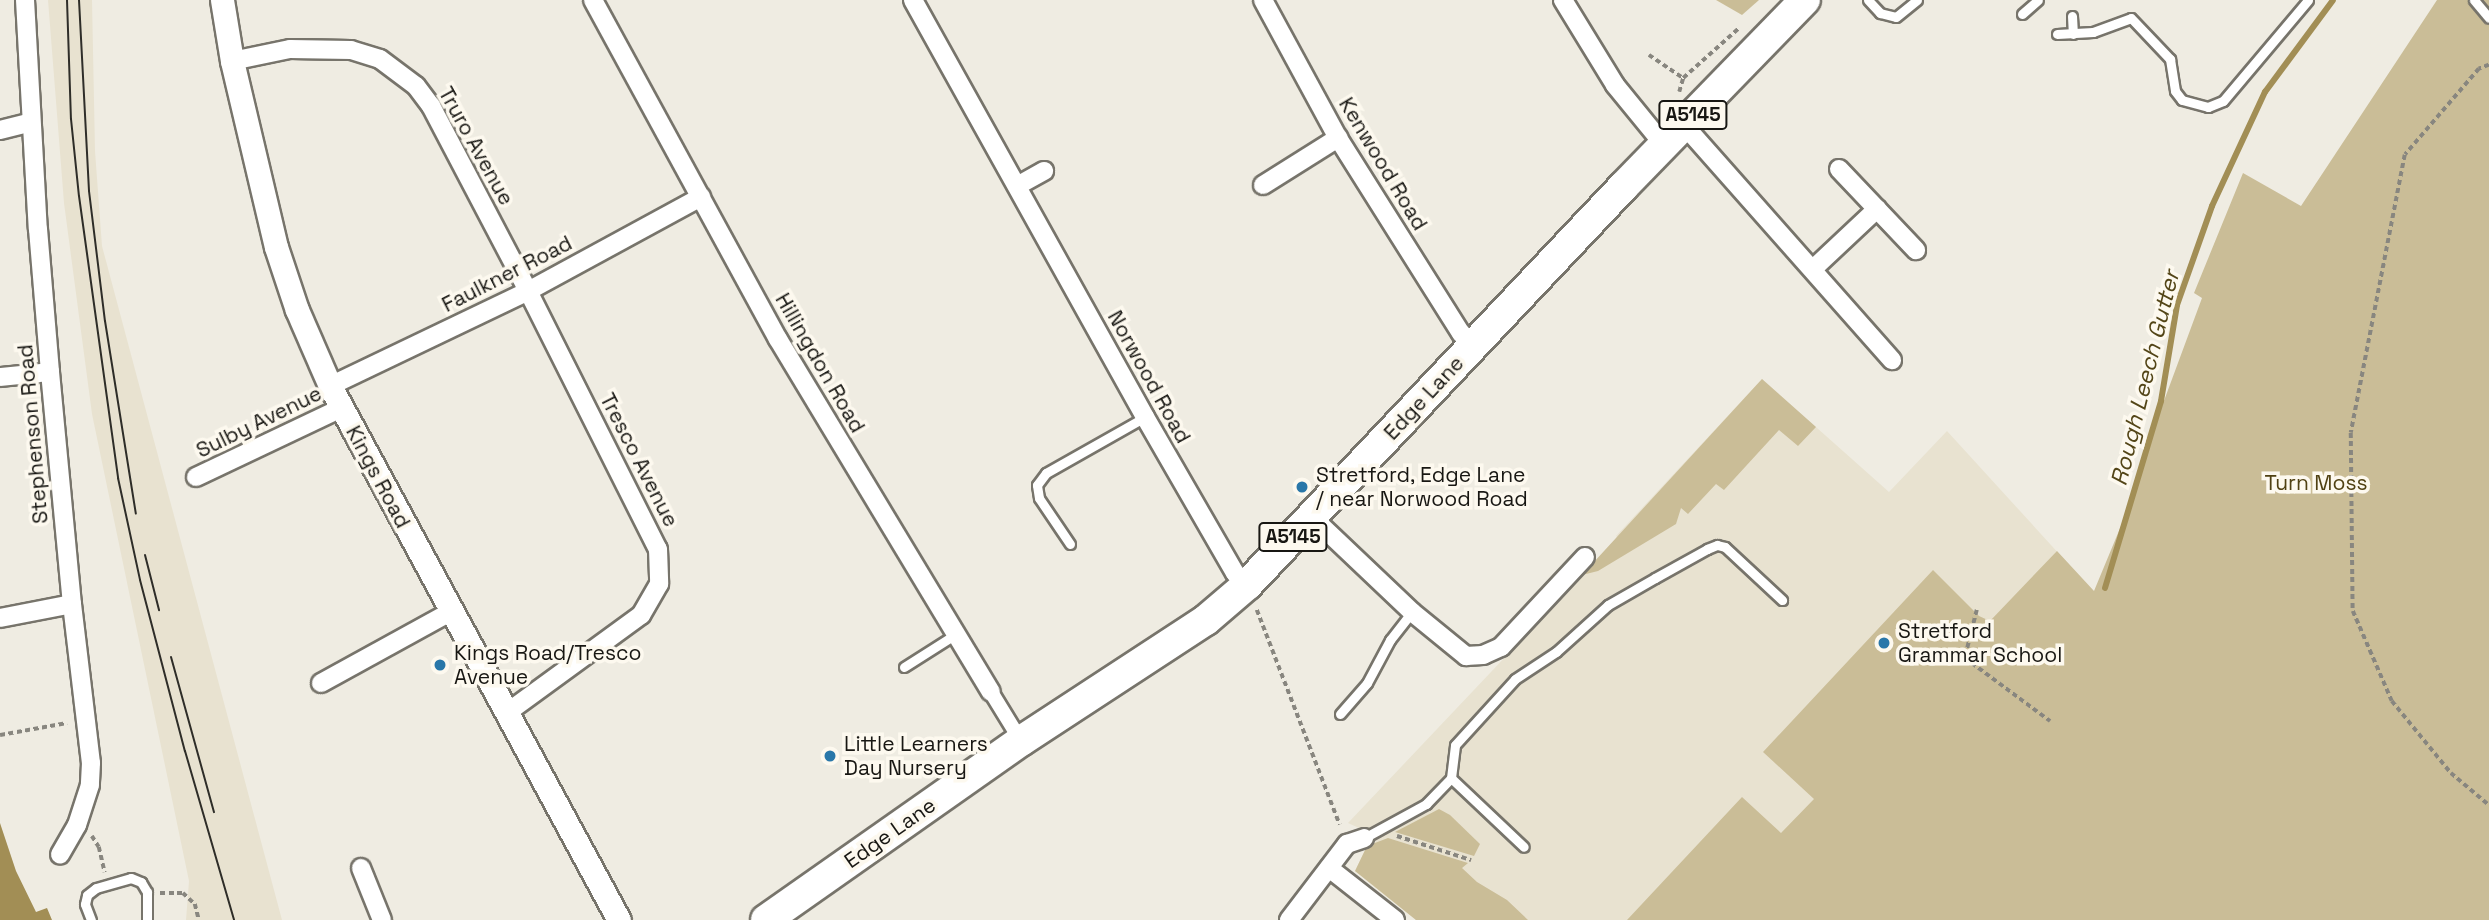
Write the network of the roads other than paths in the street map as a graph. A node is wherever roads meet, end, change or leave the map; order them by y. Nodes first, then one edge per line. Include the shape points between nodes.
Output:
1 (25, 0) edge
2 (222, 0) edge
3 (593, 0) edge
4 (913, 0) edge
5 (1264, 0) edge
6 (1563, 0) edge
7 (1805, 0) edge
8 (1868, 0) edge
9 (1917, 0) edge
10 (2038, 0) edge
11 (2308, 0) edge
12 (2474, 0) edge
13 (2022, 14) dead end
14 (2072, 16) dead end
15 (2489, 18) edge
16 (2057, 34) dead end
17 (2073, 34) junction
18 (232, 61) junction
19 (31, 122) junction
20 (1674, 124) junction
21 (0, 130) edge
22 (1338, 138) junction
23 (1839, 169) dead end
24 (1044, 171) dead end
25 (1264, 185) dead end
26 (1017, 186) junction
27 (701, 197) junction
28 (1877, 209) junction
29 (1916, 250) dead end
30 (1812, 269) junction
31 (528, 291) junction
32 (1473, 346) junction
33 (1892, 360) dead end
34 (50, 372) junction
35 (0, 377) edge
36 (330, 386) junction
37 (341, 408) junction
38 (1145, 417) junction
39 (197, 477) dead end
40 (1312, 517) junction
41 (1070, 544) dead end
42 (1585, 557) dead end
43 (1247, 585) junction
44 (1783, 600) dead end
45 (72, 604) junction
46 (450, 612) junction
47 (1412, 612) junction
48 (0, 618) edge
49 (956, 634) junction
50 (904, 667) dead end
51 (321, 683) dead end
52 (991, 692) joint
53 (505, 713) junction
54 (1340, 714) dead end
55 (1021, 741) junction
56 (1451, 778) junction
57 (1363, 837) joint
58 (1524, 847) dead end
59 (60, 855) dead end
60 (361, 868) dead end
61 (1329, 868) junction
62 (90, 920) edge
63 (147, 920) edge
64 (382, 920) edge
65 (619, 920) edge
66 (766, 920) edge
67 (1289, 920) edge
68 (1395, 920) edge

1 - 19 street, Stephenson Road
2 - 18 street, Kings Road
3 - 27 street, Hillingdon Road
4 - 26 street, Norwood Road
5 - 22 street, Kenwood Road
6 - 20 street via 1615,85
7 - 20 highway, Edge Lane / A5145
8 - 9 lane via 1880,13 1896,17
10 - 13 lane
11 - 17 lane via 2223,101 2207,107 2182,100 2175,91 2170,59 2131,18 2114,27
12 - 15 lane
14 - 17 lane
16 - 17 lane
18 - 31 street, Truro Avenue via 321,47 380,59 399,72 431,106
18 - 36 street, Kings Road via 276,247
19 - 21 street
19 - 34 street, Stephenson Road
20 - 30 street
20 - 32 highway, Edge Lane / A5145
22 - 25 street
22 - 32 street, Kenwood Road
23 - 28 street
24 - 26 street
26 - 38 street, Norwood Road
27 - 31 street, Faulkner Road
27 - 49 street, Hillingdon Road via 778,339
28 - 29 street
28 - 30 street
30 - 33 street
31 - 36 street, Faulkner Road
31 - 53 street, Tresco Avenue via 658,549 661,566 656,592 641,615
32 - 40 highway, Edge Lane / A5145
34 - 35 street
34 - 45 street, Stephenson Road
36 - 37 street, Kings Road
37 - 39 street, Sulby Avenue
37 - 46 street, Kings Road
38 - 41 lane via 1046,473 1037,485 1040,498
38 - 43 street, Norwood Road via 1235,573
40 - 43 highway, Edge Lane / A5145
40 - 47 street
42 - 47 street via 1501,647 1483,655 1466,656
43 - 55 highway, Edge Lane / A5145 via 1206,620
44 - 56 lane via 1726,547 1707,549 1608,605 1556,652 1515,679 1455,745
45 - 48 street
45 - 59 street, Stephenson Road via 90,785 77,825
46 - 51 street
46 - 53 street, Kings Road
47 - 54 lane via 1390,640 1367,683
49 - 50 lane
49 - 52 street, Hillingdon Road
52 - 55 street, Hillingdon Road
53 - 65 street, Kings Road
55 - 66 highway, Edge Lane / A5145
56 - 57 lane via 1426,804
56 - 58 lane
57 - 61 street
60 - 64 street
61 - 67 street
61 - 68 street
62 - 63 lane via 87,895 131,878 147,892

